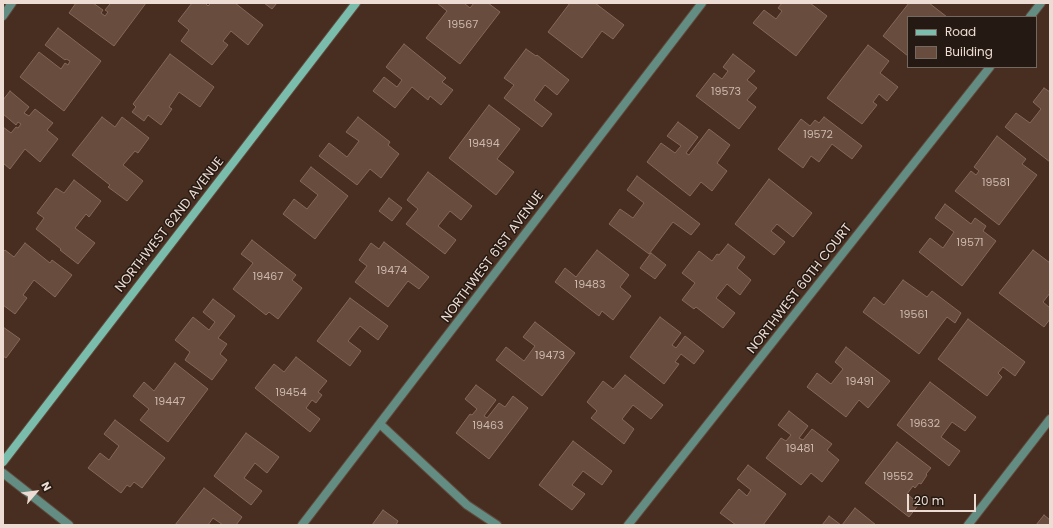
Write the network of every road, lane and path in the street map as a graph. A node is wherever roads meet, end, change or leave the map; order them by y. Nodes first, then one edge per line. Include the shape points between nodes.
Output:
1 (12, 3) edge
2 (356, 3) edge
3 (702, 3) edge
4 (1041, 3) edge
5 (3, 16) edge
6 (1031, 16) edge
7 (989, 68) edge
8 (1050, 419) edge
9 (380, 424) junction
10 (3, 462) edge
11 (3, 473) edge
12 (69, 525) edge
13 (302, 525) edge
14 (497, 525) edge
15 (628, 525) edge
16 (968, 525) edge

1 - 5 street
2 - 10 street, NORTHWEST 62ND AVENUE
3 - 9 street, NORTHWEST 61ST AVENUE
4 - 6 street
7 - 15 street, NORTHWEST 60TH COURT
8 - 16 street
9 - 13 street, NORTHWEST 61ST AVENUE
9 - 14 street via 467,505
11 - 12 street

